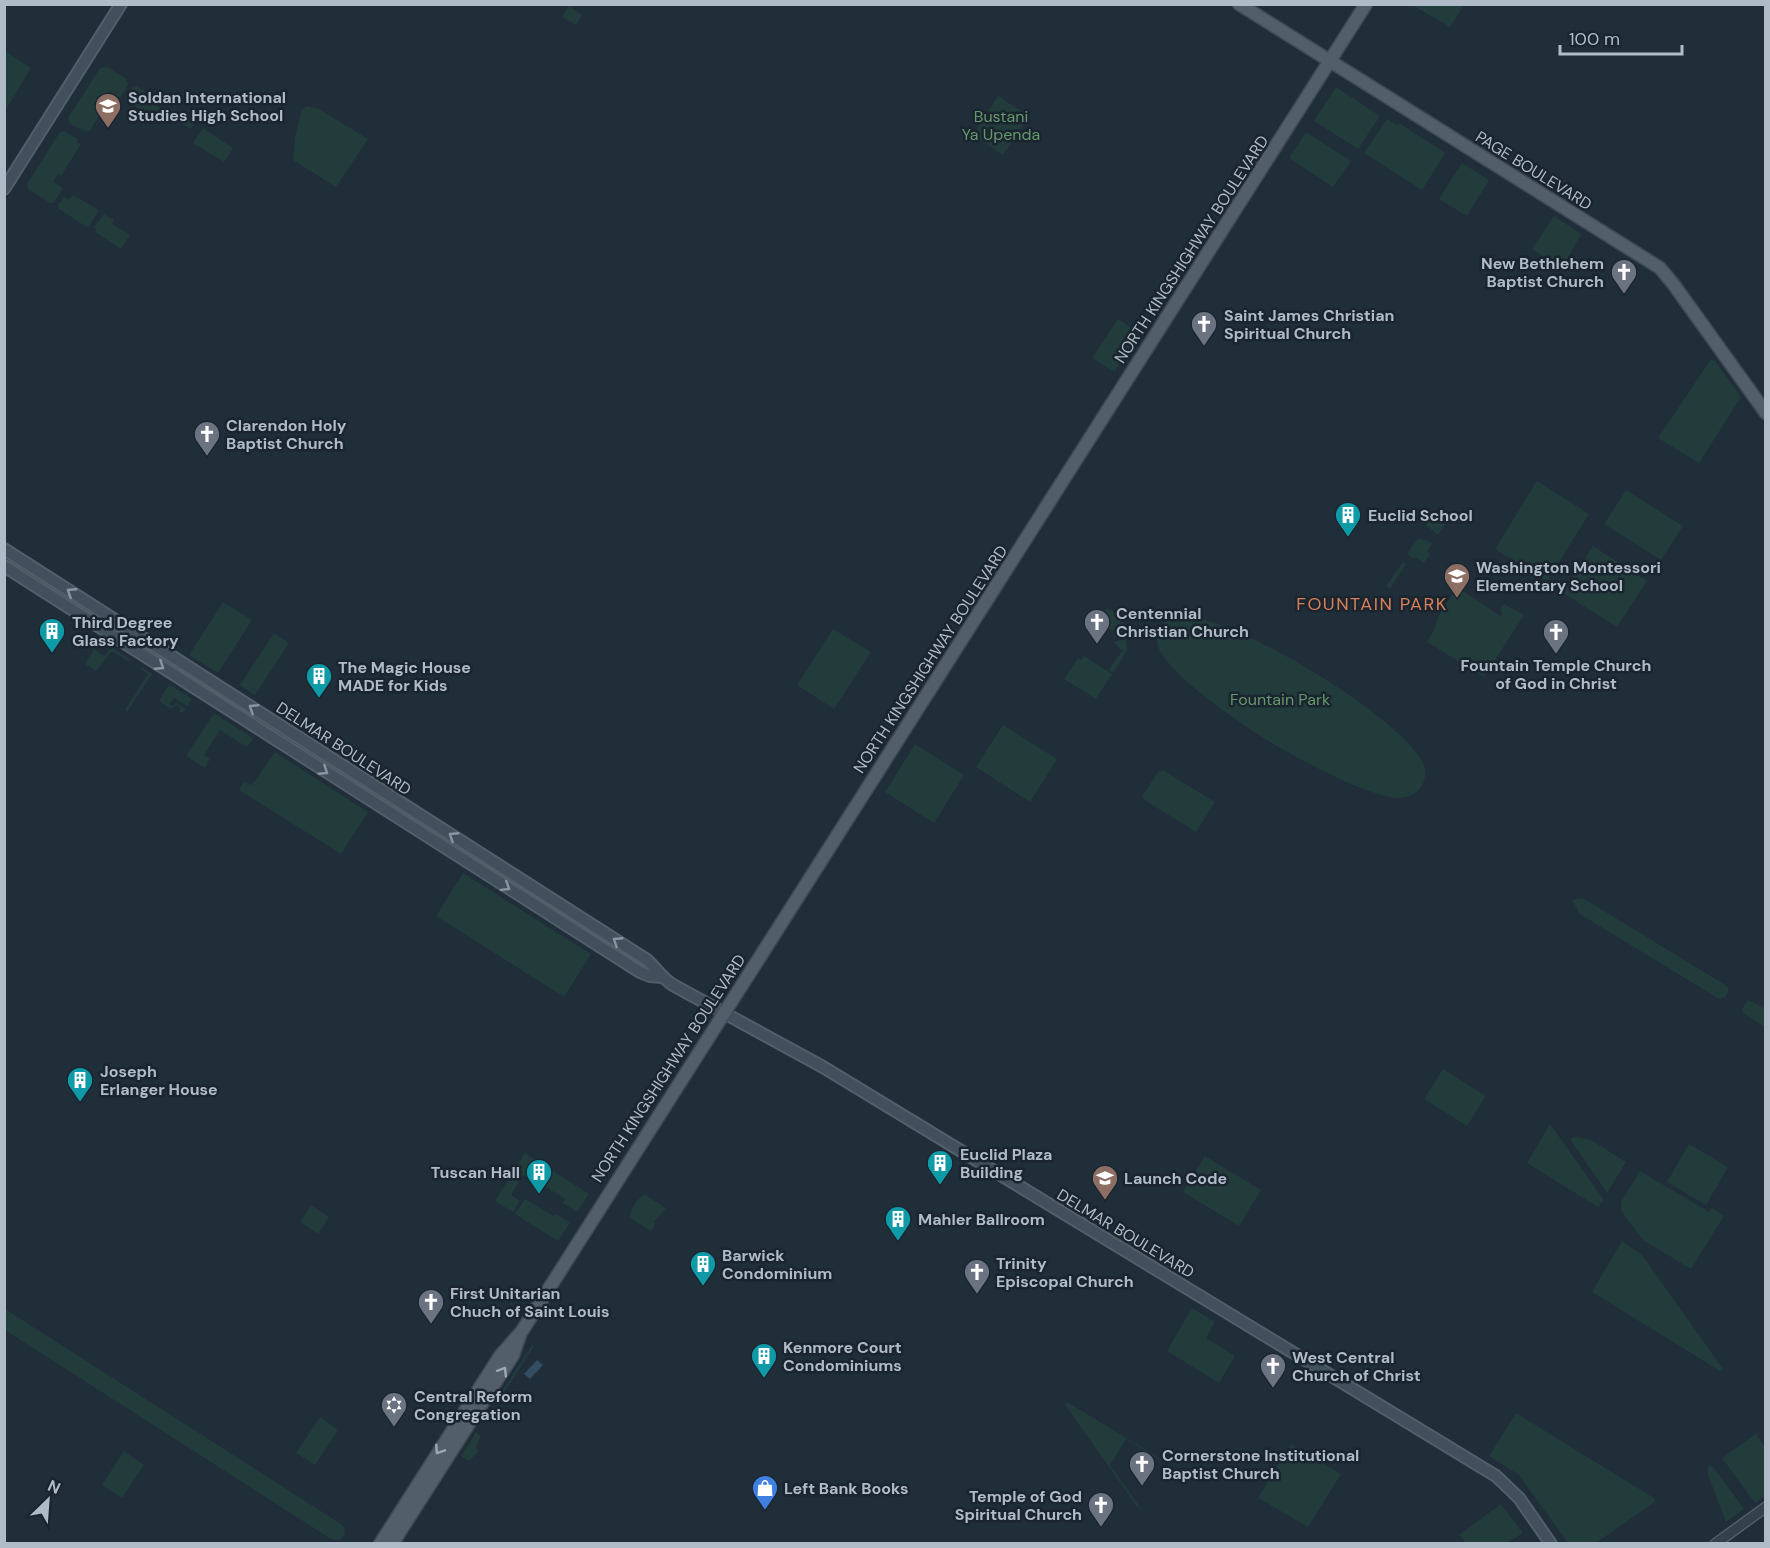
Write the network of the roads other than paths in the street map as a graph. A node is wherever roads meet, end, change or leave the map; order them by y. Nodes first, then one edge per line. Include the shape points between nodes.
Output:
1 (121, 4) edge
2 (1239, 4) edge
3 (1366, 4) edge
4 (1330, 62) junction
5 (4, 189) edge
6 (1766, 413) edge
7 (4, 549) edge
8 (4, 566) edge
9 (662, 977) junction
10 (723, 1013) junction
11 (522, 1331) junction
12 (1766, 1507) edge
13 (380, 1544) edge
14 (393, 1544) edge
15 (1551, 1544) edge
16 (1715, 1544) edge

1 - 5 main road
2 - 4 main road, PAGE BOULEVARD
3 - 4 main road, NORTH KINGSHIGHWAY BOULEVARD
4 - 6 main road, PAGE BOULEVARD via 1660,268
4 - 10 main road, NORTH KINGSHIGHWAY BOULEVARD
9 -> 7 main road, DELMAR BOULEVARD via 647,960
8 -> 9 main road, DELMAR BOULEVARD via 633,968
9 - 10 main road, DELMAR BOULEVARD
10 - 11 main road, NORTH KINGSHIGHWAY BOULEVARD
10 - 15 main road, DELMAR BOULEVARD via 823,1067 1496,1476 1519,1498
11 -> 13 main road, NORTH KINGSHIGHWAY BOULEVARD via 500,1356
14 -> 11 main road, NORTH KINGSHIGHWAY BOULEVARD via 513,1355
12 - 16 street

